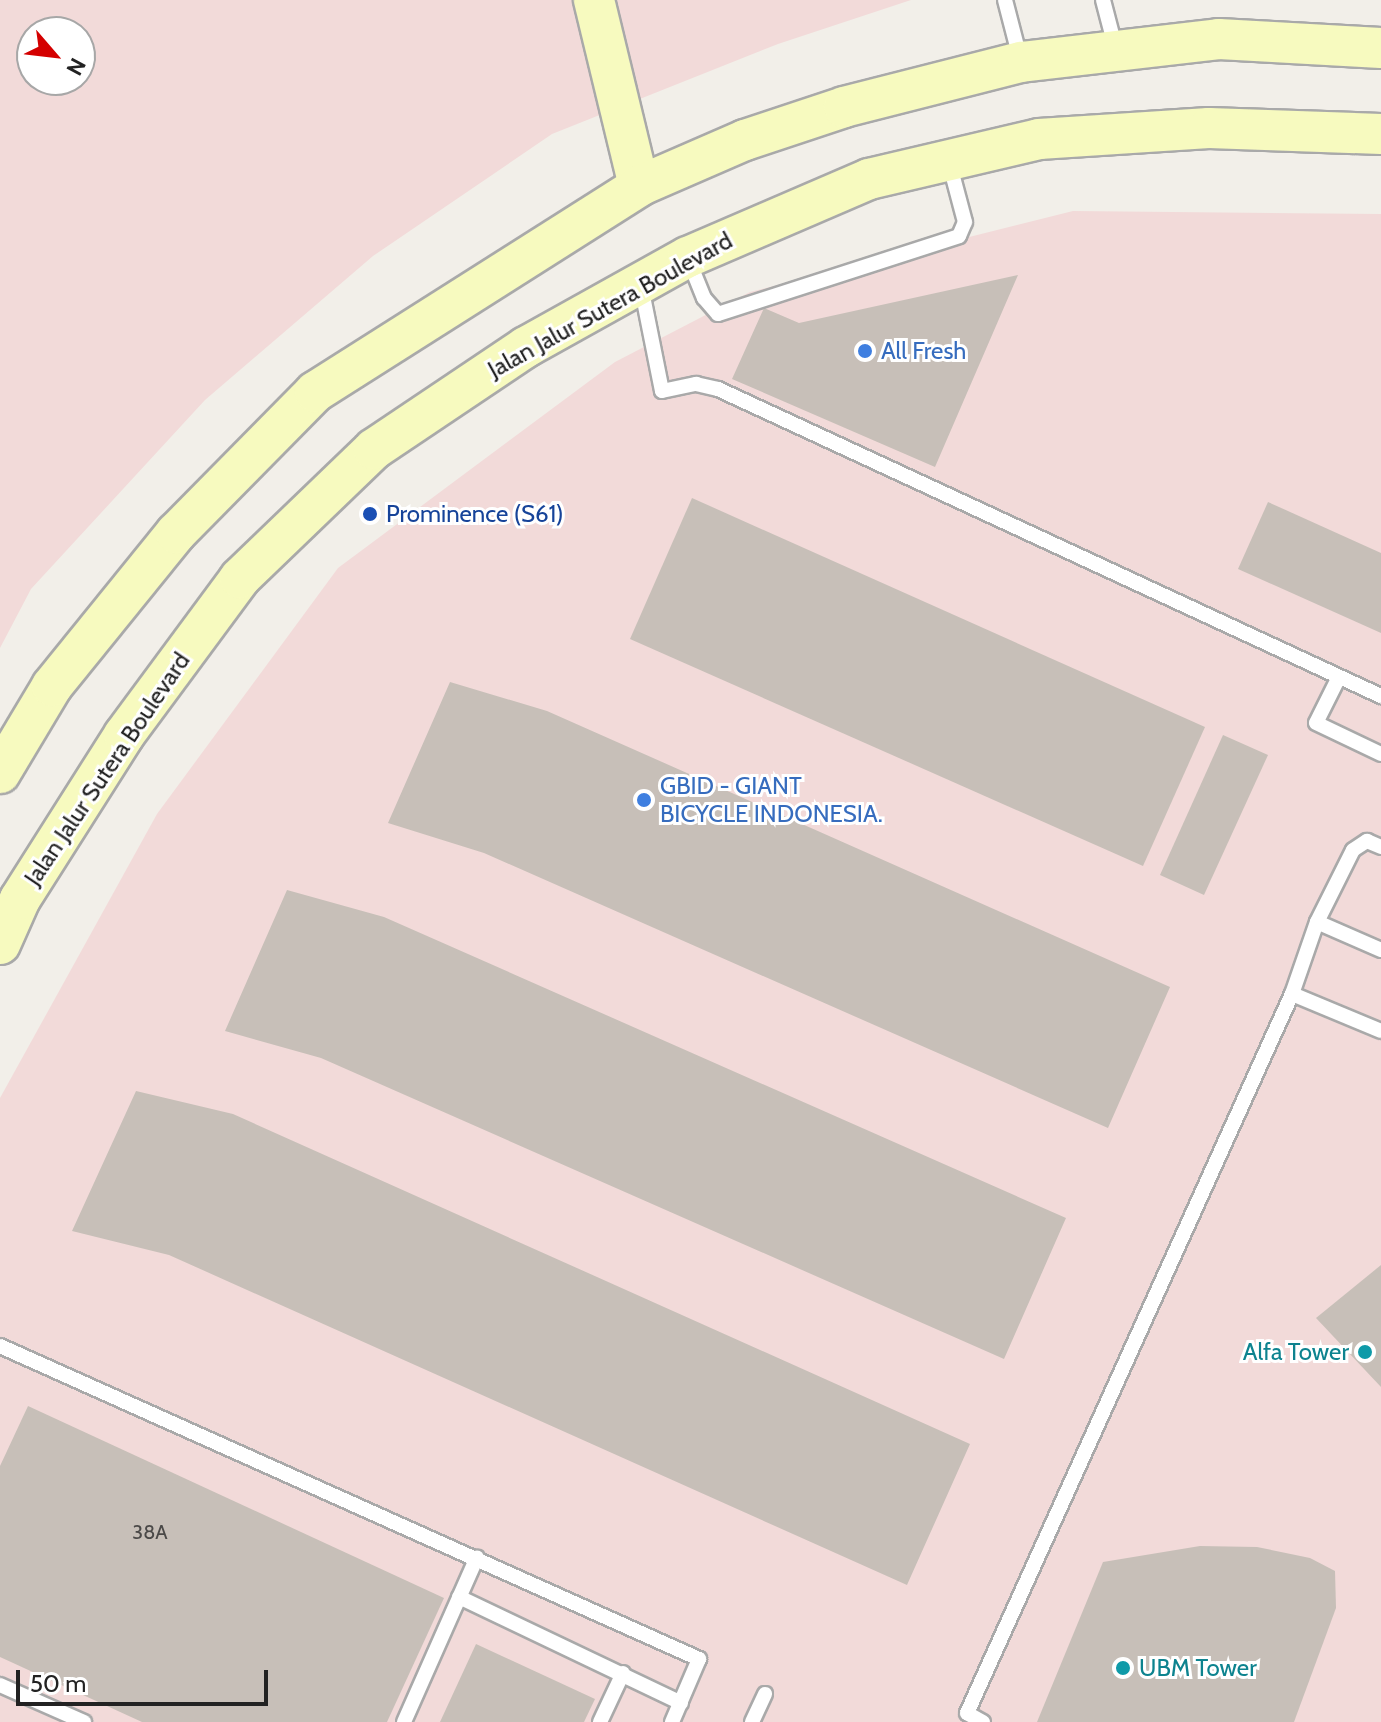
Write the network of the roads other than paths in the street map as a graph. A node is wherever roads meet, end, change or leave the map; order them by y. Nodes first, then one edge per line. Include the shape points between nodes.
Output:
1 (594, 0) edge
2 (1005, 0) edge
3 (1103, 0) edge
4 (1381, 48) edge
5 (1116, 51) junction
6 (1021, 62) junction
7 (1381, 134) edge
8 (949, 161) junction
9 (639, 186) junction
10 (688, 257) junction
11 (641, 283) junction
12 (1339, 677) junction
13 (1381, 696) edge
14 (1381, 754) edge
15 (0, 773) edge
16 (1381, 847) edge
17 (1317, 922) junction
18 (0, 944) edge
19 (1381, 950) edge
20 (1292, 994) junction
21 (1381, 1031) edge
22 (0, 1346) edge
23 (477, 1557) junction
24 (459, 1597) junction
25 (623, 1673) junction
26 (0, 1685) edge
27 (765, 1694) dead end
28 (681, 1703) junction
29 (965, 1718) edge
30 (84, 1722) edge
31 (404, 1722) edge
32 (600, 1722) edge
33 (672, 1722) edge
34 (752, 1722) edge
35 (983, 1722) edge

1 - 9 main road
2 - 6 lane
3 - 5 lane
4 - 5 main road via 1219,39
5 - 6 main road
6 - 9 main road via 844,107 745,140
7 - 8 main road, Jalan Jalur Sutera Boulevard via 1209,128 1039,139
8 - 10 main road, Jalan Jalur Sutera Boulevard via 869,179
8 - 10 lane via 965,222 959,236 718,314 704,298
9 - 15 main road via 315,392 176,533 52,686
10 - 11 main road, Jalan Jalur Sutera Boulevard
11 - 12 lane via 662,391 696,384 718,389
11 - 18 main road, Jalan Jalur Sutera Boulevard via 526,347 374,449 240,578 124,735 20,899
12 - 13 lane
12 - 14 lane via 1316,723
16 - 17 lane via 1367,841 1353,850
17 - 19 lane
17 - 20 lane
20 - 21 lane
20 - 29 lane
22 - 23 lane
23 - 24 lane
23 - 28 lane via 699,1659
24 - 25 lane
24 - 31 lane
25 - 28 lane
25 - 32 lane
26 - 30 lane
27 - 34 lane
28 - 33 lane
29 - 35 lane

